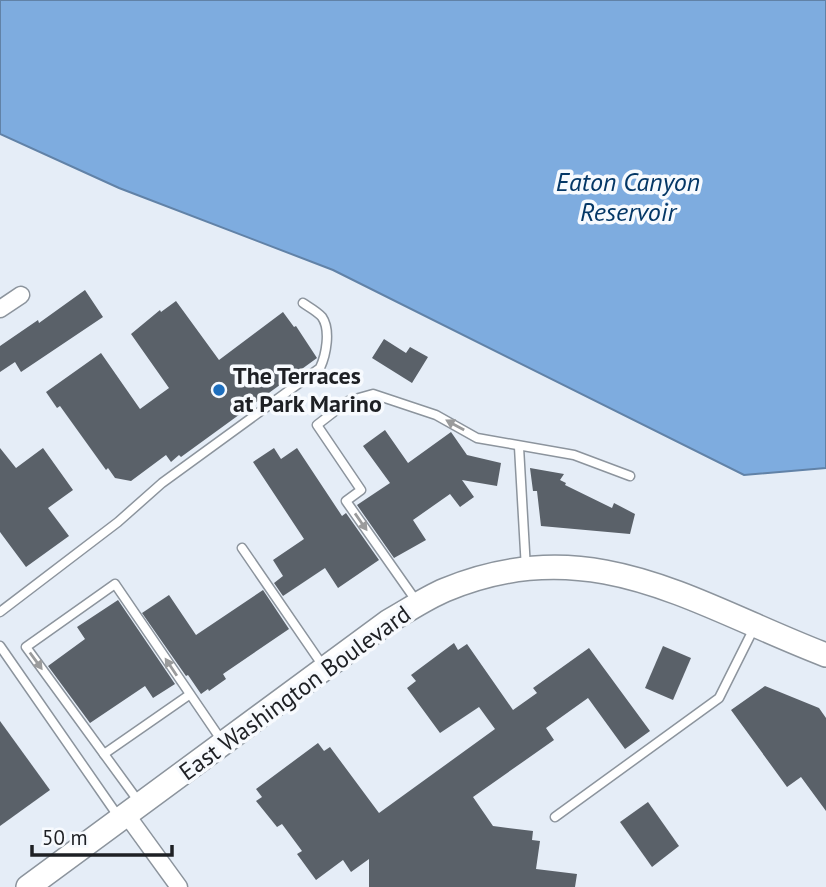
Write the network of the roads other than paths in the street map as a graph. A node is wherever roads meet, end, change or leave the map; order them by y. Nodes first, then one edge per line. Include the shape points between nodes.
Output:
1 (21, 295) dead end
2 (303, 303) dead end
3 (0, 309) edge
4 (519, 447) junction
5 (631, 476) dead end
6 (242, 548) dead end
7 (526, 569) junction
8 (418, 605) junction
9 (0, 612) edge
10 (755, 625) junction
11 (0, 646) edge
12 (826, 655) edge
13 (325, 668) junction
14 (189, 695) junction
15 (223, 743) junction
16 (104, 754) junction
17 (129, 812) junction
18 (555, 817) dead end
19 (28, 887) edge
20 (179, 887) edge

1 - 3 street
2 - 9 lane via 322,317 326,329 320,368 162,483
4 - 5 lane via 574,455
4 - 7 lane
4 -> 8 lane via 477,438 436,415 373,394 348,401 317,425 361,490 346,500
6 - 13 lane
7 - 8 main road, East Washington Boulevard via 496,573 444,590
7 - 10 main road, East Washington Boulevard via 600,569 667,588
8 - 13 main road, East Washington Boulevard
10 - 12 main road, East Washington Boulevard
10 - 18 lane via 719,698
11 - 17 lane
13 - 15 main road, East Washington Boulevard
14 - 15 lane
14 - 16 lane
14 -> 16 lane via 115,584 26,647
15 - 17 main road, East Washington Boulevard
16 - 17 lane
17 - 19 main road, East Washington Boulevard
17 - 20 street

